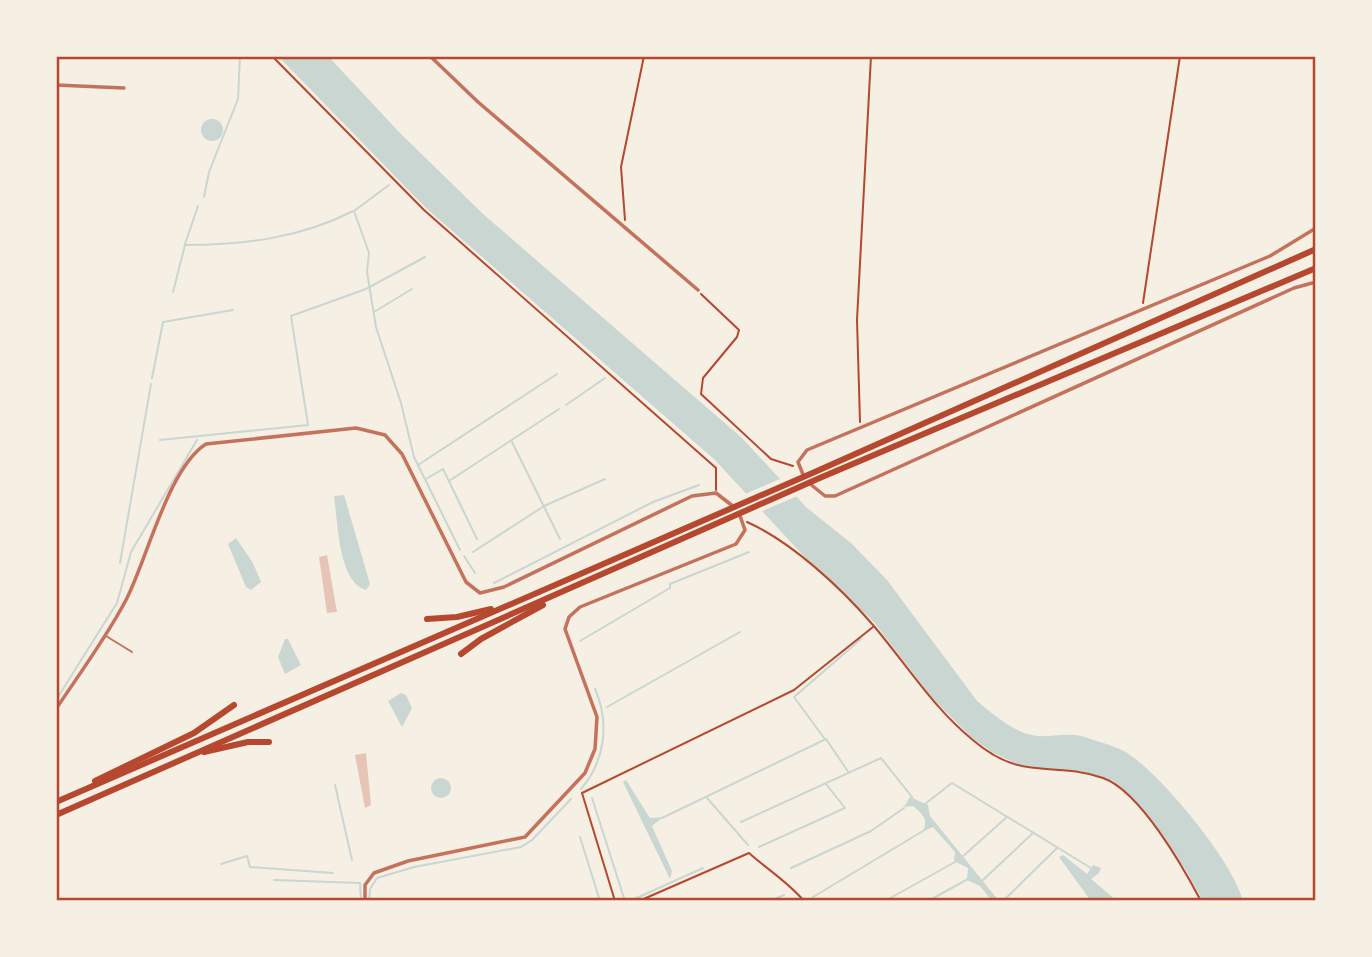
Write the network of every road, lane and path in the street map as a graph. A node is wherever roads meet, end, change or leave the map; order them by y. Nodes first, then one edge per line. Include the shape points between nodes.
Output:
1 (272, 56) edge
2 (430, 56) edge
3 (644, 56) edge
4 (871, 56) edge
5 (1180, 56) edge
6 (56, 85) edge
7 (124, 88) dead end
8 (623, 225) junction
9 (1316, 228) edge
10 (1316, 248) edge
11 (1316, 268) edge
12 (1316, 282) edge
13 (698, 290) joint
14 (1142, 308) junction
15 (860, 427) junction
16 (798, 466) junction
17 (716, 493) junction
18 (743, 520) junction
19 (582, 584) junction
20 (500, 608) junction
21 (427, 619) dead end
22 (874, 626) junction
23 (106, 636) junction
24 (132, 652) dead end
25 (461, 654) dead end
26 (234, 705) dead end
27 (56, 709) edge
28 (270, 743) dead end
29 (195, 754) junction
30 (57, 801) edge
31 (56, 815) edge
32 (365, 901) edge
33 (615, 901) edge
34 (639, 901) edge
35 (804, 901) edge
36 (1201, 901) edge

1 - 17 path via 424,210 716,468
2 - 8 street
3 - 8 path via 624,149
4 - 15 path via 857,307
5 - 14 path
6 - 7 street
8 - 13 street
9 - 14 street via 1270,256
10 - 20 highway
11 - 19 highway
12 - 16 street via 835,496 825,496 810,485
13 - 16 path via 739,330 701,382 702,396 771,459
14 - 15 street
15 - 16 street via 807,450
17 - 18 street
17 - 23 street via 675,502 504,587 480,593 466,582 402,454 385,435 356,428 215,442 195,453 166,502 132,587
18 - 22 path via 783,540
18 - 32 street via 745,530 731,547 580,607 569,617 566,635 597,717 596,749 578,782 538,824 519,840 408,861 374,873 365,885
19 - 25 highway
19 - 29 highway
20 - 21 highway
20 - 30 highway
22 - 33 path via 794,690 582,793
22 - 36 path via 928,697 986,751 1029,769 1086,774 1116,785 1139,808
23 - 24 lane
23 - 27 street
26 - 30 highway via 194,733
28 - 29 highway via 248,742
29 - 31 highway
34 - 35 path via 749,853 788,882

